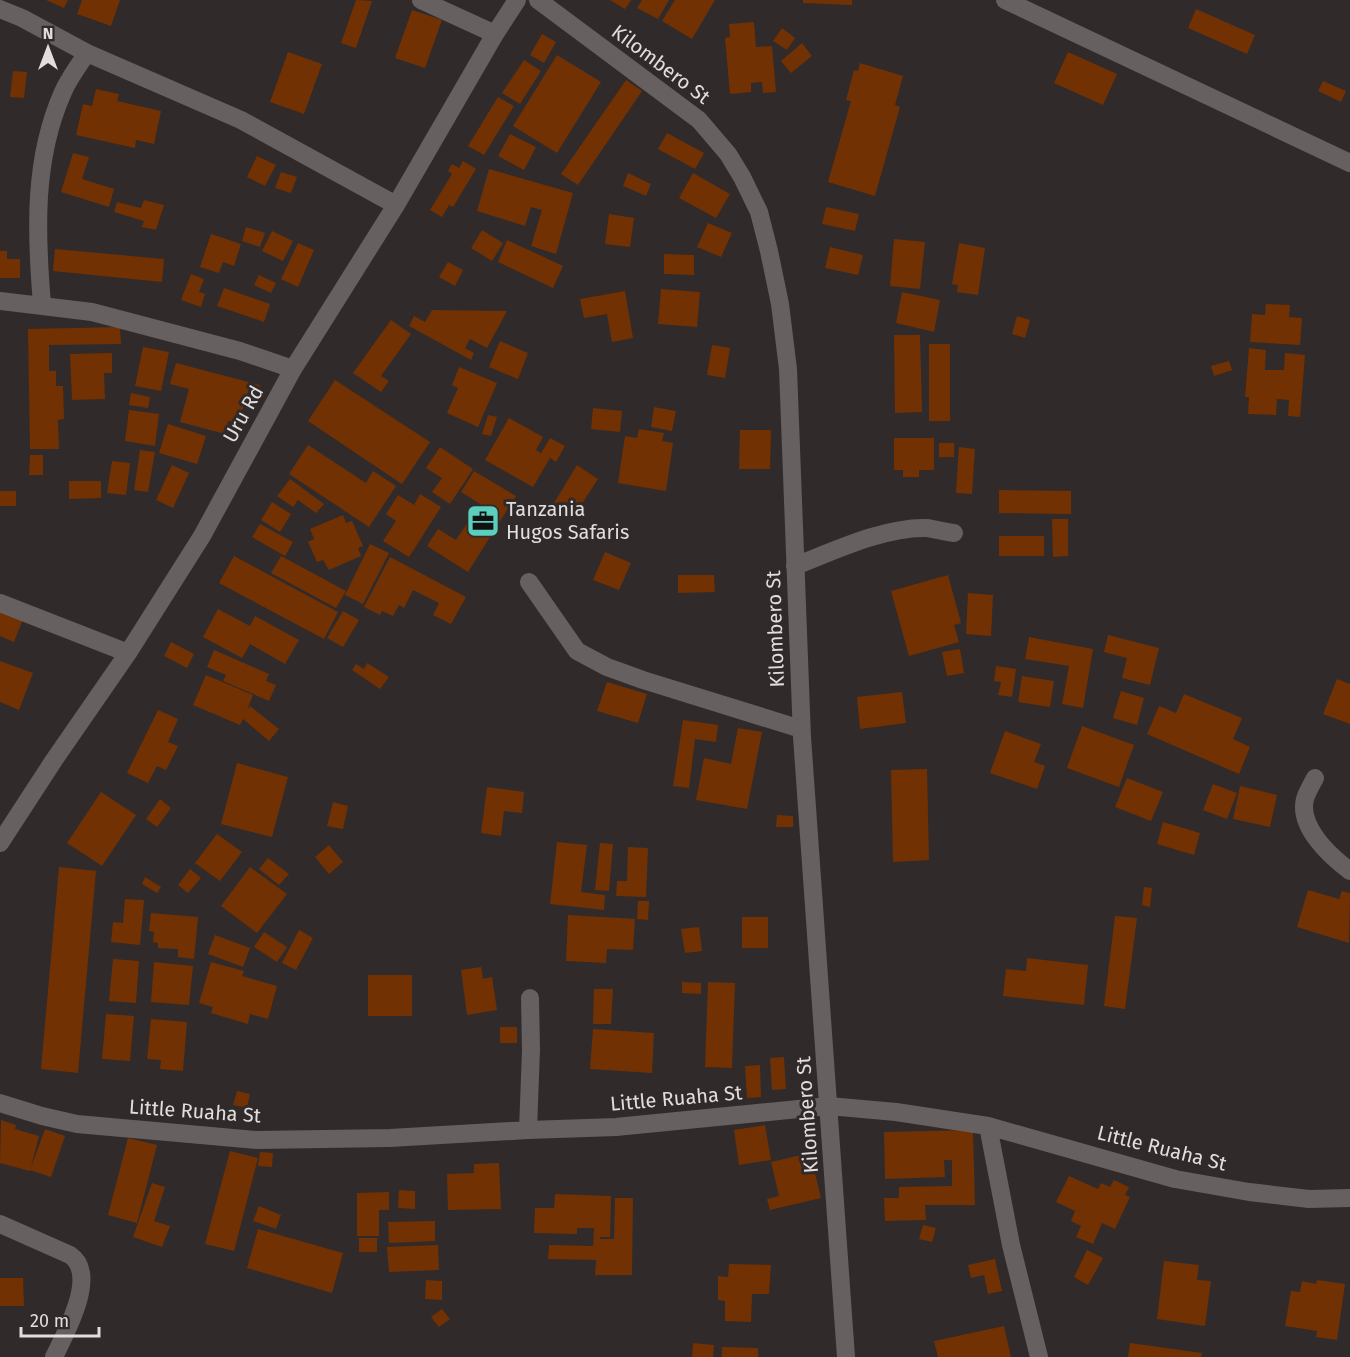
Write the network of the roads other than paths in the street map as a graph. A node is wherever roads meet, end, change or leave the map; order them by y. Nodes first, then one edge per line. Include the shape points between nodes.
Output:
1 (421, 0) edge
2 (517, 0) edge
3 (538, 0) edge
4 (1005, 0) edge
5 (9, 8) edge
6 (495, 34) junction
7 (87, 52) junction
8 (1350, 162) edge
9 (396, 206) junction
10 (0, 301) edge
11 (42, 304) junction
12 (293, 369) junction
13 (954, 533) dead end
14 (795, 566) junction
15 (529, 582) dead end
16 (0, 603) edge
17 (129, 653) junction
18 (801, 729) junction
19 (1315, 778) dead end
20 (0, 843) edge
21 (1350, 871) edge
22 (530, 998) dead end
23 (0, 1103) edge
24 (829, 1106) junction
25 (988, 1126) junction
26 (528, 1130) junction
27 (1350, 1198) edge
28 (0, 1224) edge
29 (54, 1357) edge
30 (846, 1357) edge
31 (1039, 1357) edge

1 - 6 street
2 - 6 street, Uru Rd
3 - 14 street, Kilombero St via 699,120 728,154 759,212 780,303 788,369
4 - 8 street
5 - 7 street
6 - 9 street, Uru Rd
7 - 9 street via 241,120
7 - 11 street via 63,91 40,170 38,255
9 - 12 street, Uru Rd
10 - 11 street
11 - 12 street via 136,322
12 - 17 street, Uru Rd via 202,536
13 - 14 street via 927,528 903,530
14 - 18 street, Kilombero St
15 - 18 street via 577,651 643,680
16 - 17 street
17 - 20 street, Uru Rd
18 - 24 street, Kilombero St
19 - 21 street via 1305,799 1305,815 1313,834
22 - 26 street
23 - 26 street, Little Ruaha St via 77,1124 256,1140
24 - 25 street, Little Ruaha St
24 - 26 street, Little Ruaha St via 616,1127
24 - 30 street, Kilombero St
25 - 27 street, Little Ruaha St via 1175,1179 1309,1199
25 - 31 street via 1011,1245
28 - 29 street via 70,1255 81,1268 78,1302

